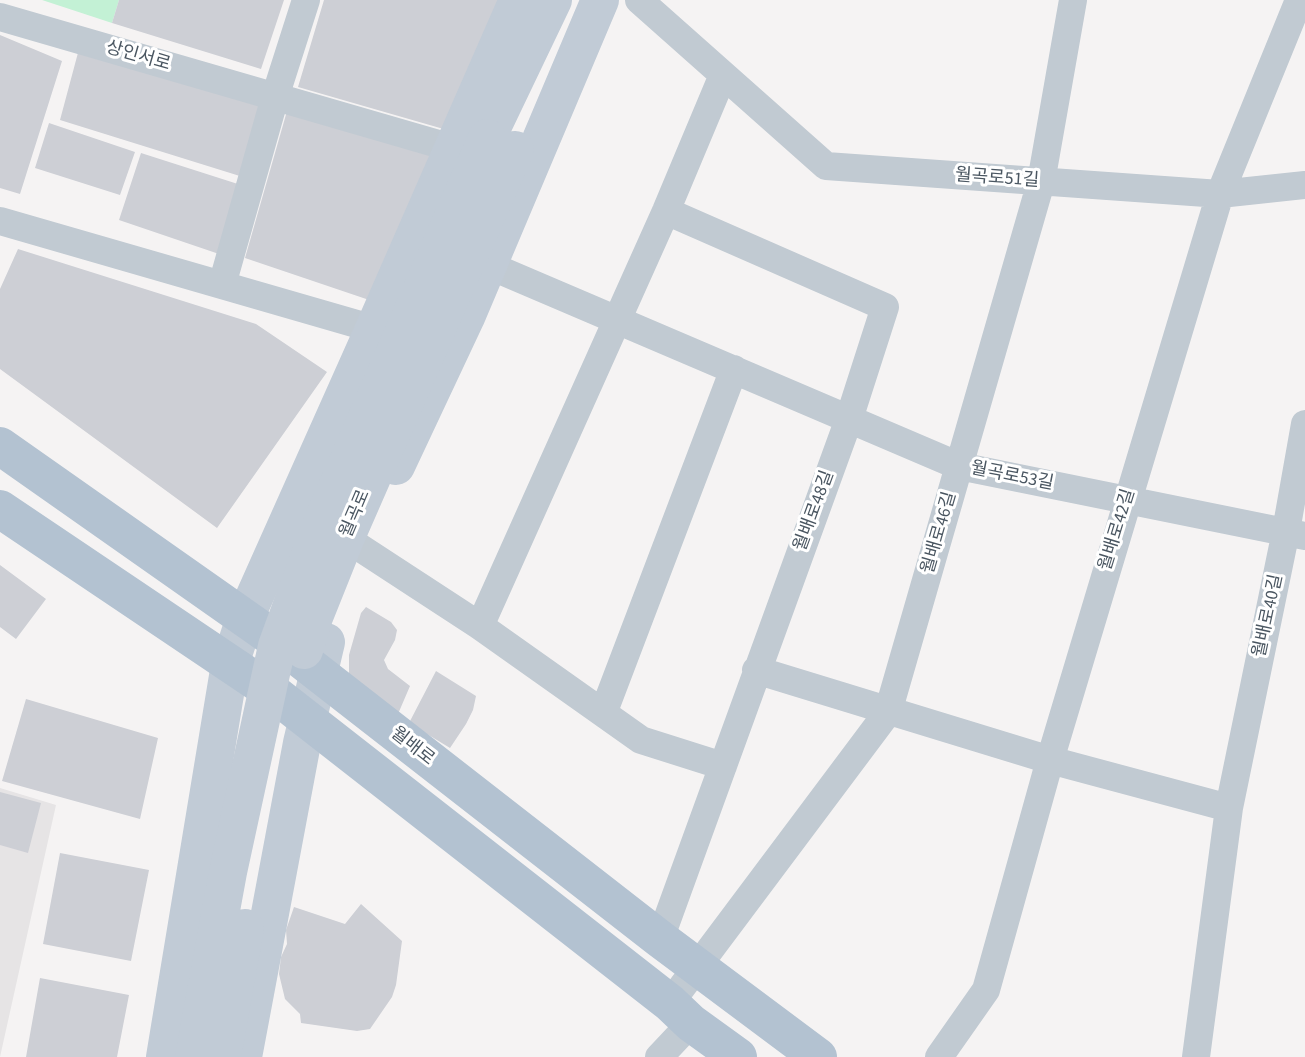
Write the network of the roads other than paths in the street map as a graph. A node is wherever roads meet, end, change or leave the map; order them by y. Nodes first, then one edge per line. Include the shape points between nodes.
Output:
1 (306, 0) edge
2 (518, 0) edge
3 (552, 0) edge
4 (581, 0) edge
5 (600, 0) edge
6 (639, 0) edge
7 (1073, 0) edge
8 (1299, 0) edge
9 (0, 17) edge
10 (723, 75) junction
11 (275, 96) junction
12 (485, 145) junction
13 (1041, 182) junction
14 (1305, 184) edge
15 (1220, 194) junction
16 (666, 211) junction
17 (0, 221) edge
18 (488, 265) junction
19 (222, 285) junction
20 (617, 319) junction
21 (374, 329) junction
22 (734, 369) junction
23 (849, 419) junction
24 (1305, 424) edge
25 (0, 446) edge
26 (959, 466) junction
27 (1127, 499) junction
28 (0, 509) edge
29 (1296, 533) edge
30 (359, 547) junction
31 (244, 618) junction
32 (480, 626) junction
33 (230, 664) junction
34 (756, 670) junction
35 (318, 674) junction
36 (604, 711) junction
37 (888, 712) junction
38 (307, 720) junction
39 (1050, 760) junction
40 (723, 766) junction
41 (1229, 808) junction
42 (660, 939) junction
43 (697, 967) junction
44 (680, 1013) junction
45 (165, 1057) edge
46 (194, 1057) edge
47 (222, 1057) edge
48 (243, 1057) edge
49 (659, 1057) edge
50 (738, 1057) edge
51 (818, 1057) edge
52 (939, 1057) edge
53 (1196, 1057) edge

1 - 11 street
2 - 12 main road
3 - 12 main road, 월곡로
4 - 12 main road, 월곡로
5 - 18 main road
6 - 10 street, 월곡로51길
7 - 13 street, 월배로46길
8 - 15 street, 월배로42길
9 - 11 street, 상인서로
10 - 13 street, 월곡로51길 via 825,166
10 - 16 street
11 - 12 street, 상인서로
11 - 19 street
12 - 21 main road
12 - 46 main road, 월곡로, bridge via 323,520 277,646
12 - 47 main road, 월곡로, bridge via 314,617 283,717
13 - 15 street, 월곡로51길
13 - 26 street, 월배로46길
14 - 15 street, 월곡로51길
15 - 27 street, 월배로42길
16 - 20 street
16 - 23 street, 월배로48길 via 885,307
17 - 19 street
18 - 20 street, 월곡로53길
18 - 30 main road
19 - 21 street
20 - 22 street, 월곡로53길
20 - 32 street
21 - 31 main road
22 - 23 street, 월곡로53길
22 - 36 street
23 - 26 street, 월곡로53길
23 - 34 street, 월배로48길
24 - 29 street, 월배로40길
25 - 31 main road, 월배로
26 - 27 street, 월곡로53길
26 - 37 street, 월배로46길
27 - 29 street, 월곡로53길
27 - 39 street, 월배로42길
28 - 33 main road
29 - 41 street, 월배로40길
30 - 32 street, 월곡로
30 - 35 main road via 337,594
31 - 33 main road
31 - 35 main road, 월배로
32 - 36 street, 월곡로
33 - 38 main road
33 - 45 main road
34 - 37 street
34 - 40 street, 월배로48길
35 - 38 main road
35 - 42 main road, 월배로
36 - 40 street, 월곡로 via 641,740
37 - 39 street
37 - 43 street, 월배로46길
38 - 44 main road
38 - 48 main road
39 - 41 street
39 - 52 street, 월배로42길 via 986,990
40 - 42 street, 월배로48길
41 - 53 street, 월배로40길
42 - 43 main road, 월배로
43 - 44 street, 월배로46길
43 - 51 main road, 월배로
44 - 49 street, 월배로46길
44 - 50 main road

